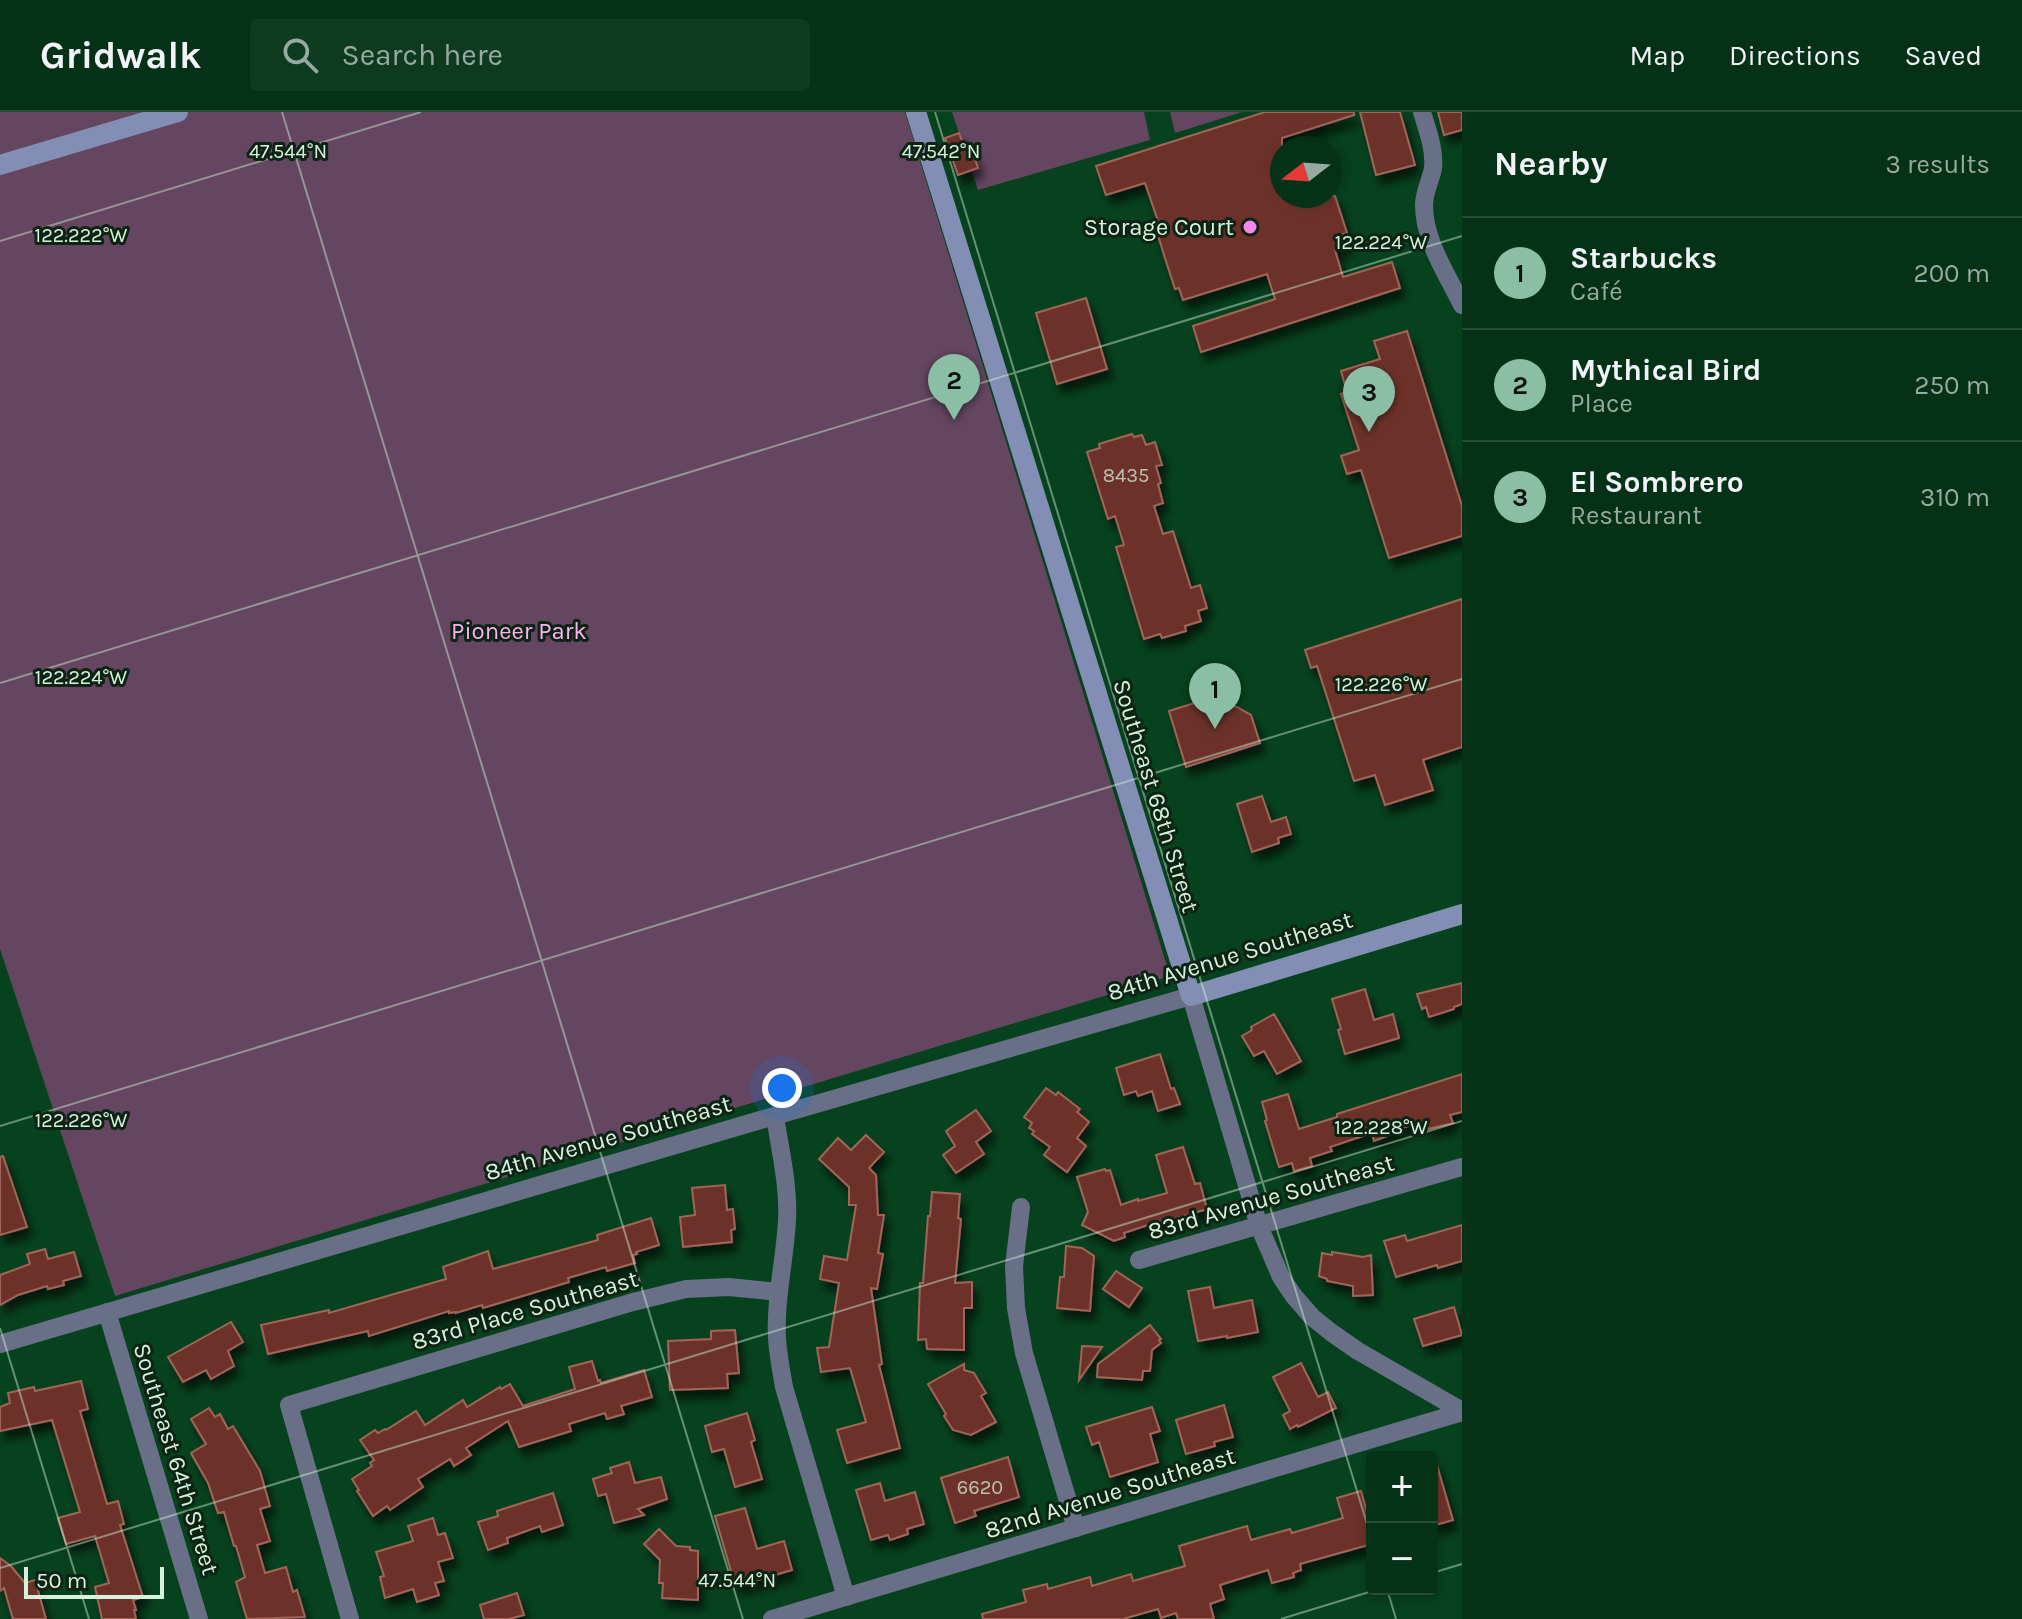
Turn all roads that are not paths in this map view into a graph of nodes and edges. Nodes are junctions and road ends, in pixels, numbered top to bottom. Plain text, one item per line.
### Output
1 (178, 112) edge
2 (916, 112) edge
3 (1422, 112) edge
4 (0, 165) edge
5 (1462, 305) edge
6 (1462, 914) edge
7 (1191, 996) junction
8 (775, 1116) junction
9 (1462, 1167) edge
10 (1021, 1207) dead end
11 (1259, 1226) junction
12 (1139, 1260) dead end
13 (779, 1292) junction
14 (107, 1312) junction
15 (0, 1344) edge
16 (1462, 1412) edge
17 (1076, 1528) junction
18 (846, 1597) junction
19 (199, 1619) edge
20 (350, 1619) edge
21 (772, 1619) edge

1 - 4 street
2 - 7 street, Southeast 68th Street
3 - 5 street
6 - 7 street, 84th Avenue Southeast
7 - 8 street, 84th Avenue Southeast
7 - 11 street, Southeast 68th Street
8 - 13 street
8 - 14 street, 84th Avenue Southeast
9 - 11 street, 83rd Avenue Southeast
10 - 17 street
11 - 12 street, 83rd Avenue Southeast
11 - 16 street, Southeast 68th Street
13 - 18 street
13 - 20 street, 83rd Place Southeast
14 - 15 street, 84th Avenue Southeast
14 - 19 street, Southeast 64th Street
16 - 17 street, 82nd Avenue Southeast
17 - 18 street, 82nd Avenue Southeast
18 - 21 street, 82nd Avenue Southeast

